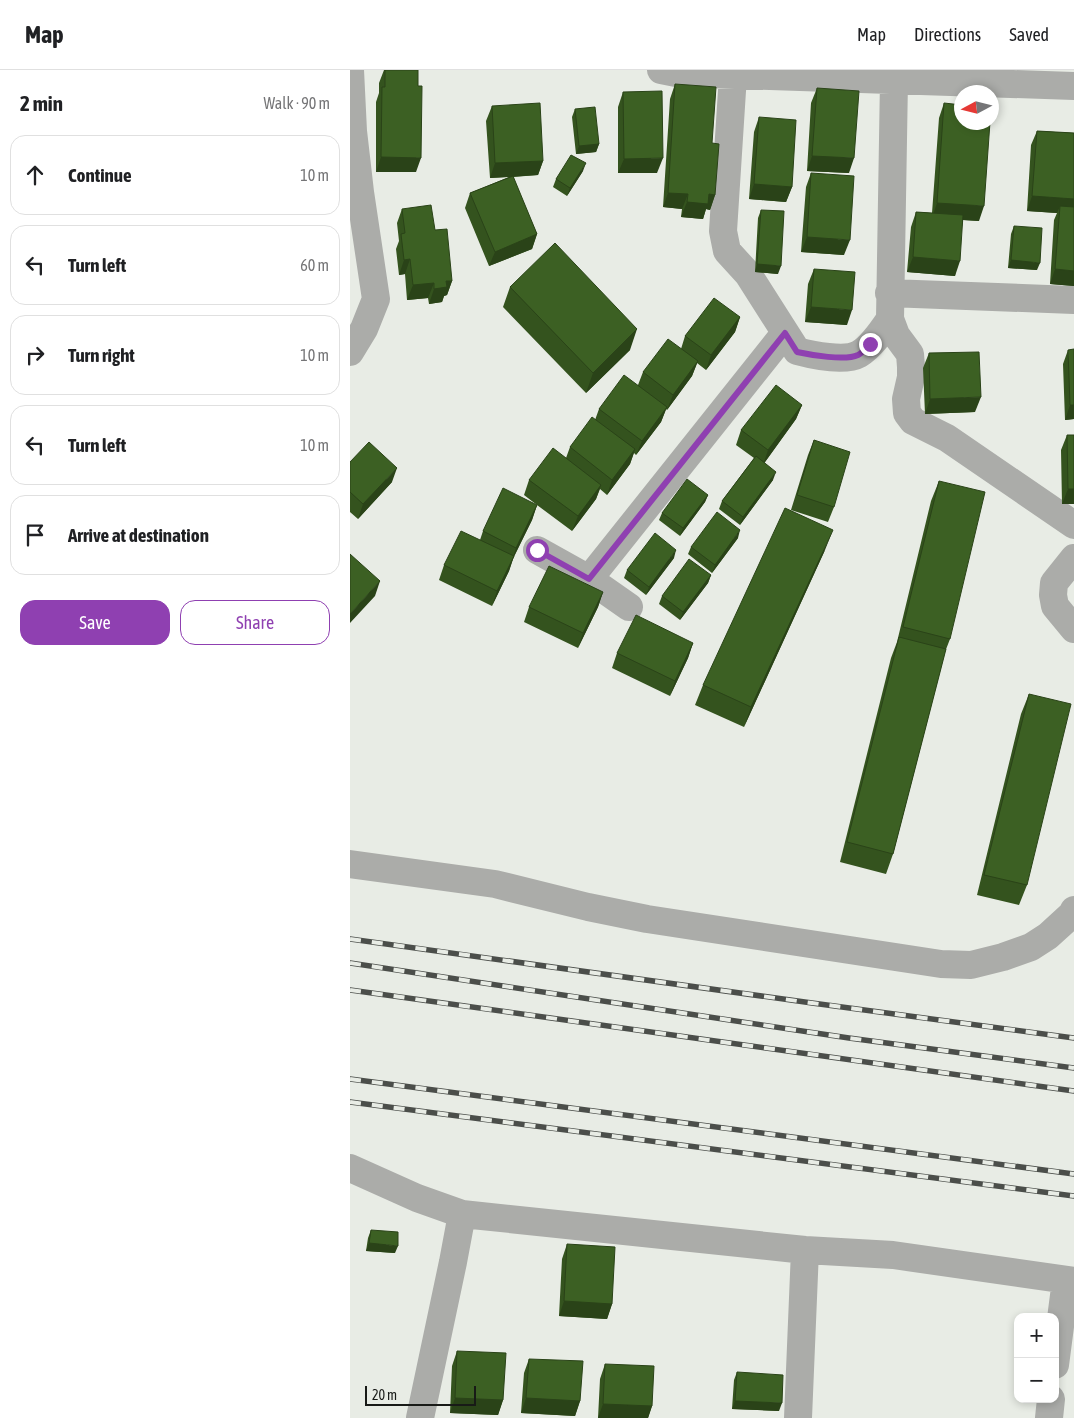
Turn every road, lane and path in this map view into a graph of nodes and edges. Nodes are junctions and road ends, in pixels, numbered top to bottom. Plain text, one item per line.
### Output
1 (350, 70) edge
2 (661, 70) edge
3 (733, 75) junction
4 (894, 80) junction
5 (1074, 86) edge
6 (1074, 300) edge
7 (889, 306) junction
8 (785, 333) junction
9 (350, 352) edge
10 (1074, 525) edge
11 (537, 550) dead end
12 (1074, 558) edge
13 (589, 579) junction
14 (629, 607) dead end
15 (1074, 629) edge
16 (350, 864) edge
17 (1074, 910) edge
18 (350, 1168) edge
19 (462, 1214) junction
20 (805, 1250) junction
21 (1070, 1280) edge
22 (1056, 1358) edge
23 (1051, 1403) edge
24 (420, 1418) edge
25 (798, 1418) edge
26 (1049, 1418) edge

1 - 9 street
2 - 3 street
3 - 4 street
3 - 8 street
4 - 5 street
4 - 7 street
6 - 7 street
7 - 8 street
7 - 10 street
8 - 13 street
11 - 13 street
12 - 15 street
13 - 14 street
16 - 17 street
18 - 19 street
19 - 20 street
19 - 24 street
20 - 21 street
20 - 25 street
21 - 22 street
23 - 26 street

